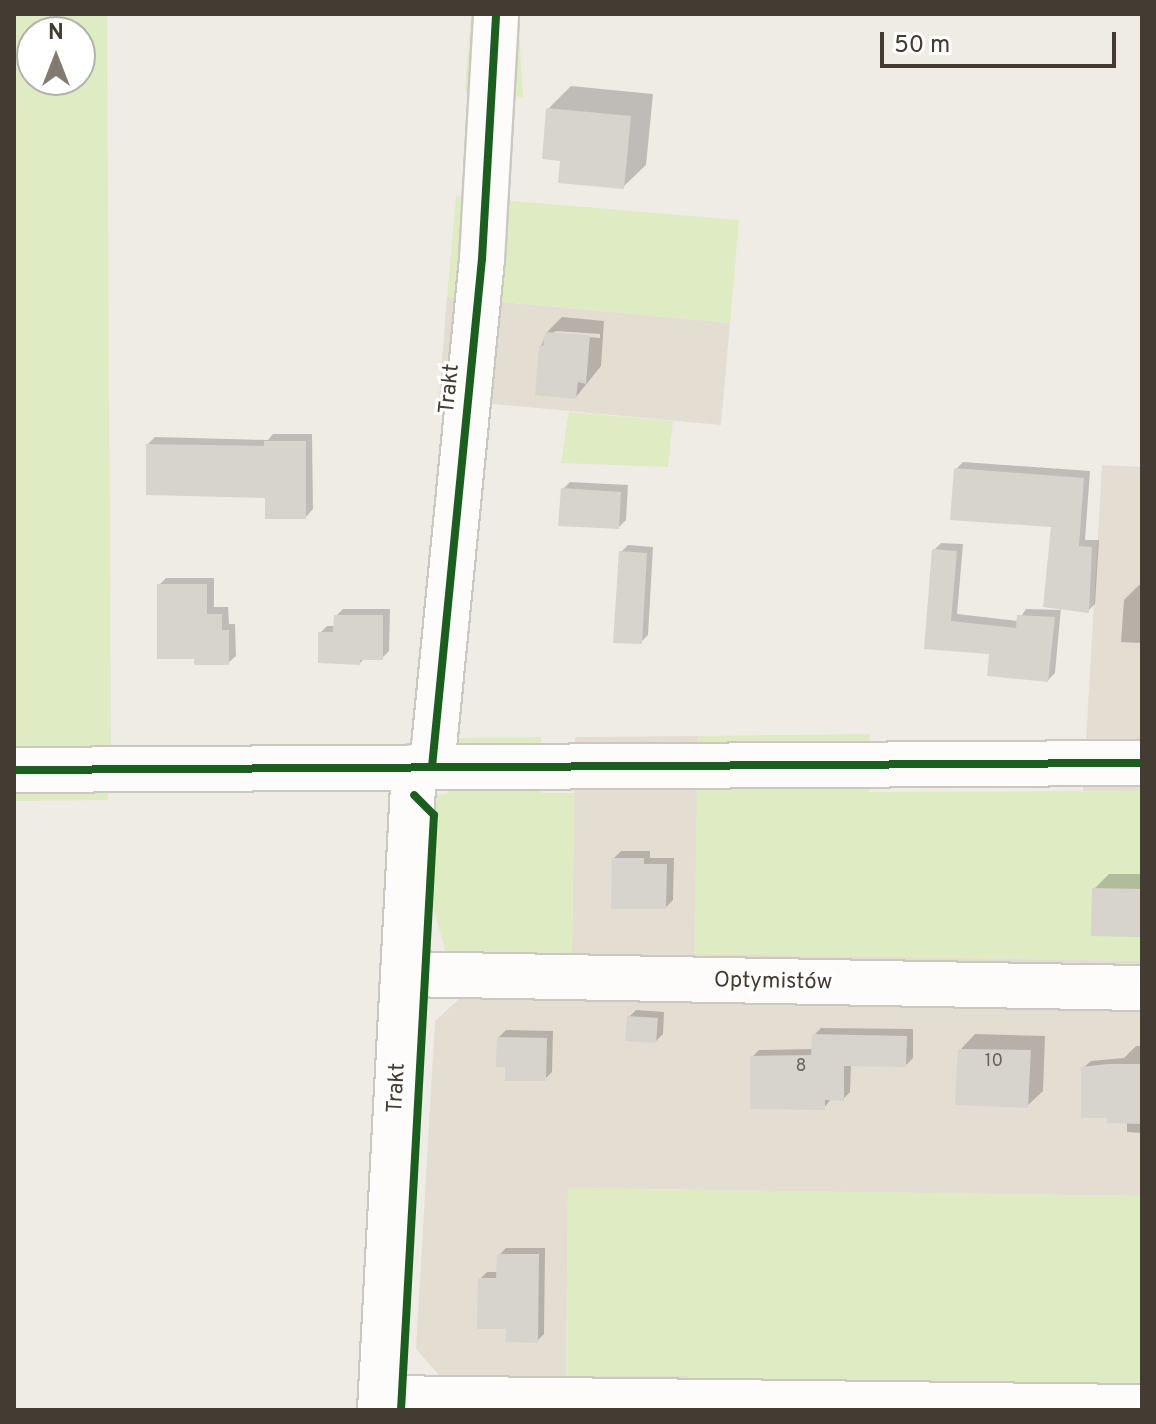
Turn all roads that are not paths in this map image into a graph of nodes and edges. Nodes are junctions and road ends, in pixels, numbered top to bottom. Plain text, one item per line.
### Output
1 (496, 14) edge
2 (1142, 763) edge
3 (423, 767) junction
4 (14, 770) edge
5 (403, 974) junction
6 (1142, 988) edge
7 (381, 1404) edge
8 (1142, 1407) edge

1 - 3 street, Trakt
2 - 3 street
3 - 4 street
3 - 5 street, Trakt
5 - 6 street, Optymistów
5 - 7 street, Trakt
7 - 8 street

